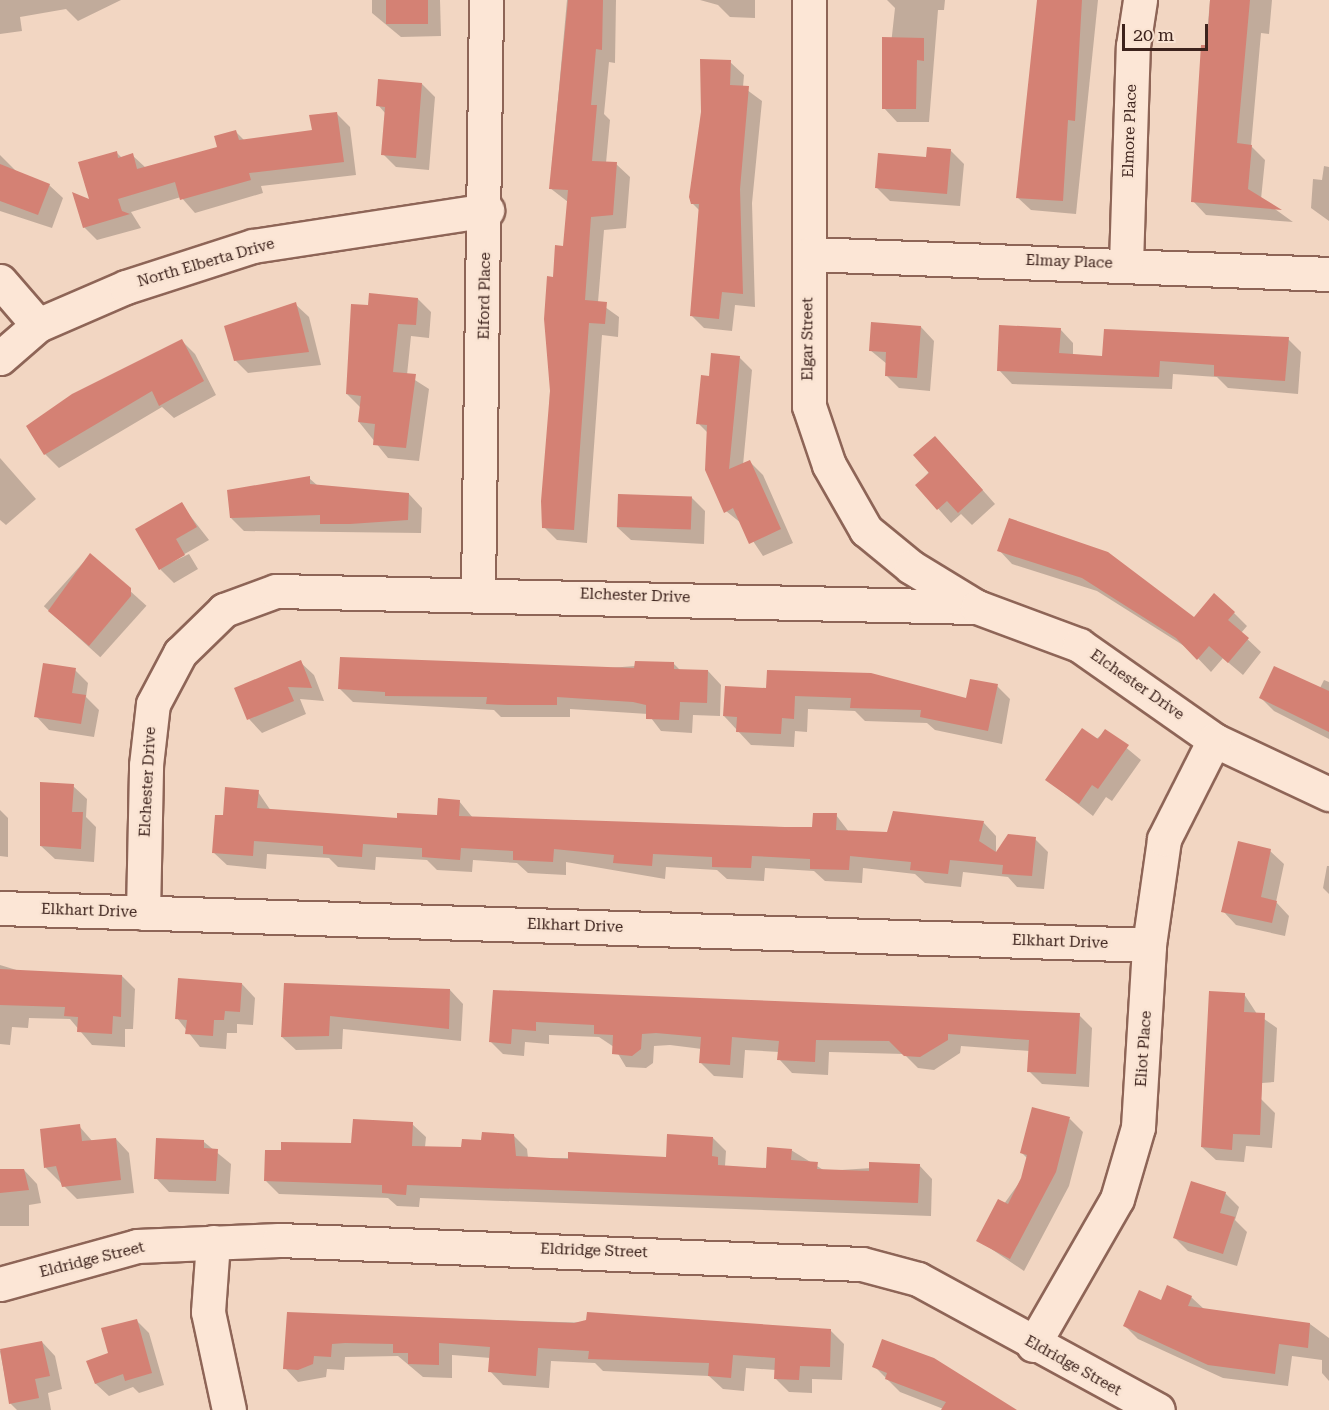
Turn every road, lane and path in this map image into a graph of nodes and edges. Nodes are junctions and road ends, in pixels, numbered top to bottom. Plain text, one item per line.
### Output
1 (486, 0) edge
2 (809, 0) edge
3 (1140, 0) edge
4 (487, 210) junction
5 (809, 254) junction
6 (1126, 264) junction
7 (1329, 274) edge
8 (0, 281) edge
9 (38, 325) junction
10 (0, 358) edge
11 (477, 591) junction
12 (976, 607) junction
13 (1214, 741) junction
14 (1329, 794) edge
15 (0, 908) edge
16 (143, 913) junction
17 (1149, 945) junction
18 (213, 1242) junction
19 (0, 1284) edge
20 (1033, 1345) junction
21 (229, 1410) edge
22 (1158, 1410) edge

1 - 4 street, Elford Place
2 - 5 street, Elgar Street
3 - 6 street, Elmore Place
4 - 9 street, North Elberta Drive
4 - 11 street, Elford Place
5 - 6 street, Elmay Place
5 - 12 street, Elgar Street
6 - 7 street, Elmay Place
8 - 9 street
9 - 10 street, North Elberta Drive
11 - 12 street, Elchester Drive
11 - 16 street, Elchester Drive
12 - 13 street, Elchester Drive
13 - 14 street, Elchester Drive
13 - 17 street, Eliot Place
15 - 16 street, Elkhart Drive
16 - 17 street, Elkhart Drive
17 - 20 street, Eliot Place
18 - 19 street, Eldridge Street
18 - 20 street, Eldridge Street
18 - 21 street
20 - 22 street, Eldridge Street

